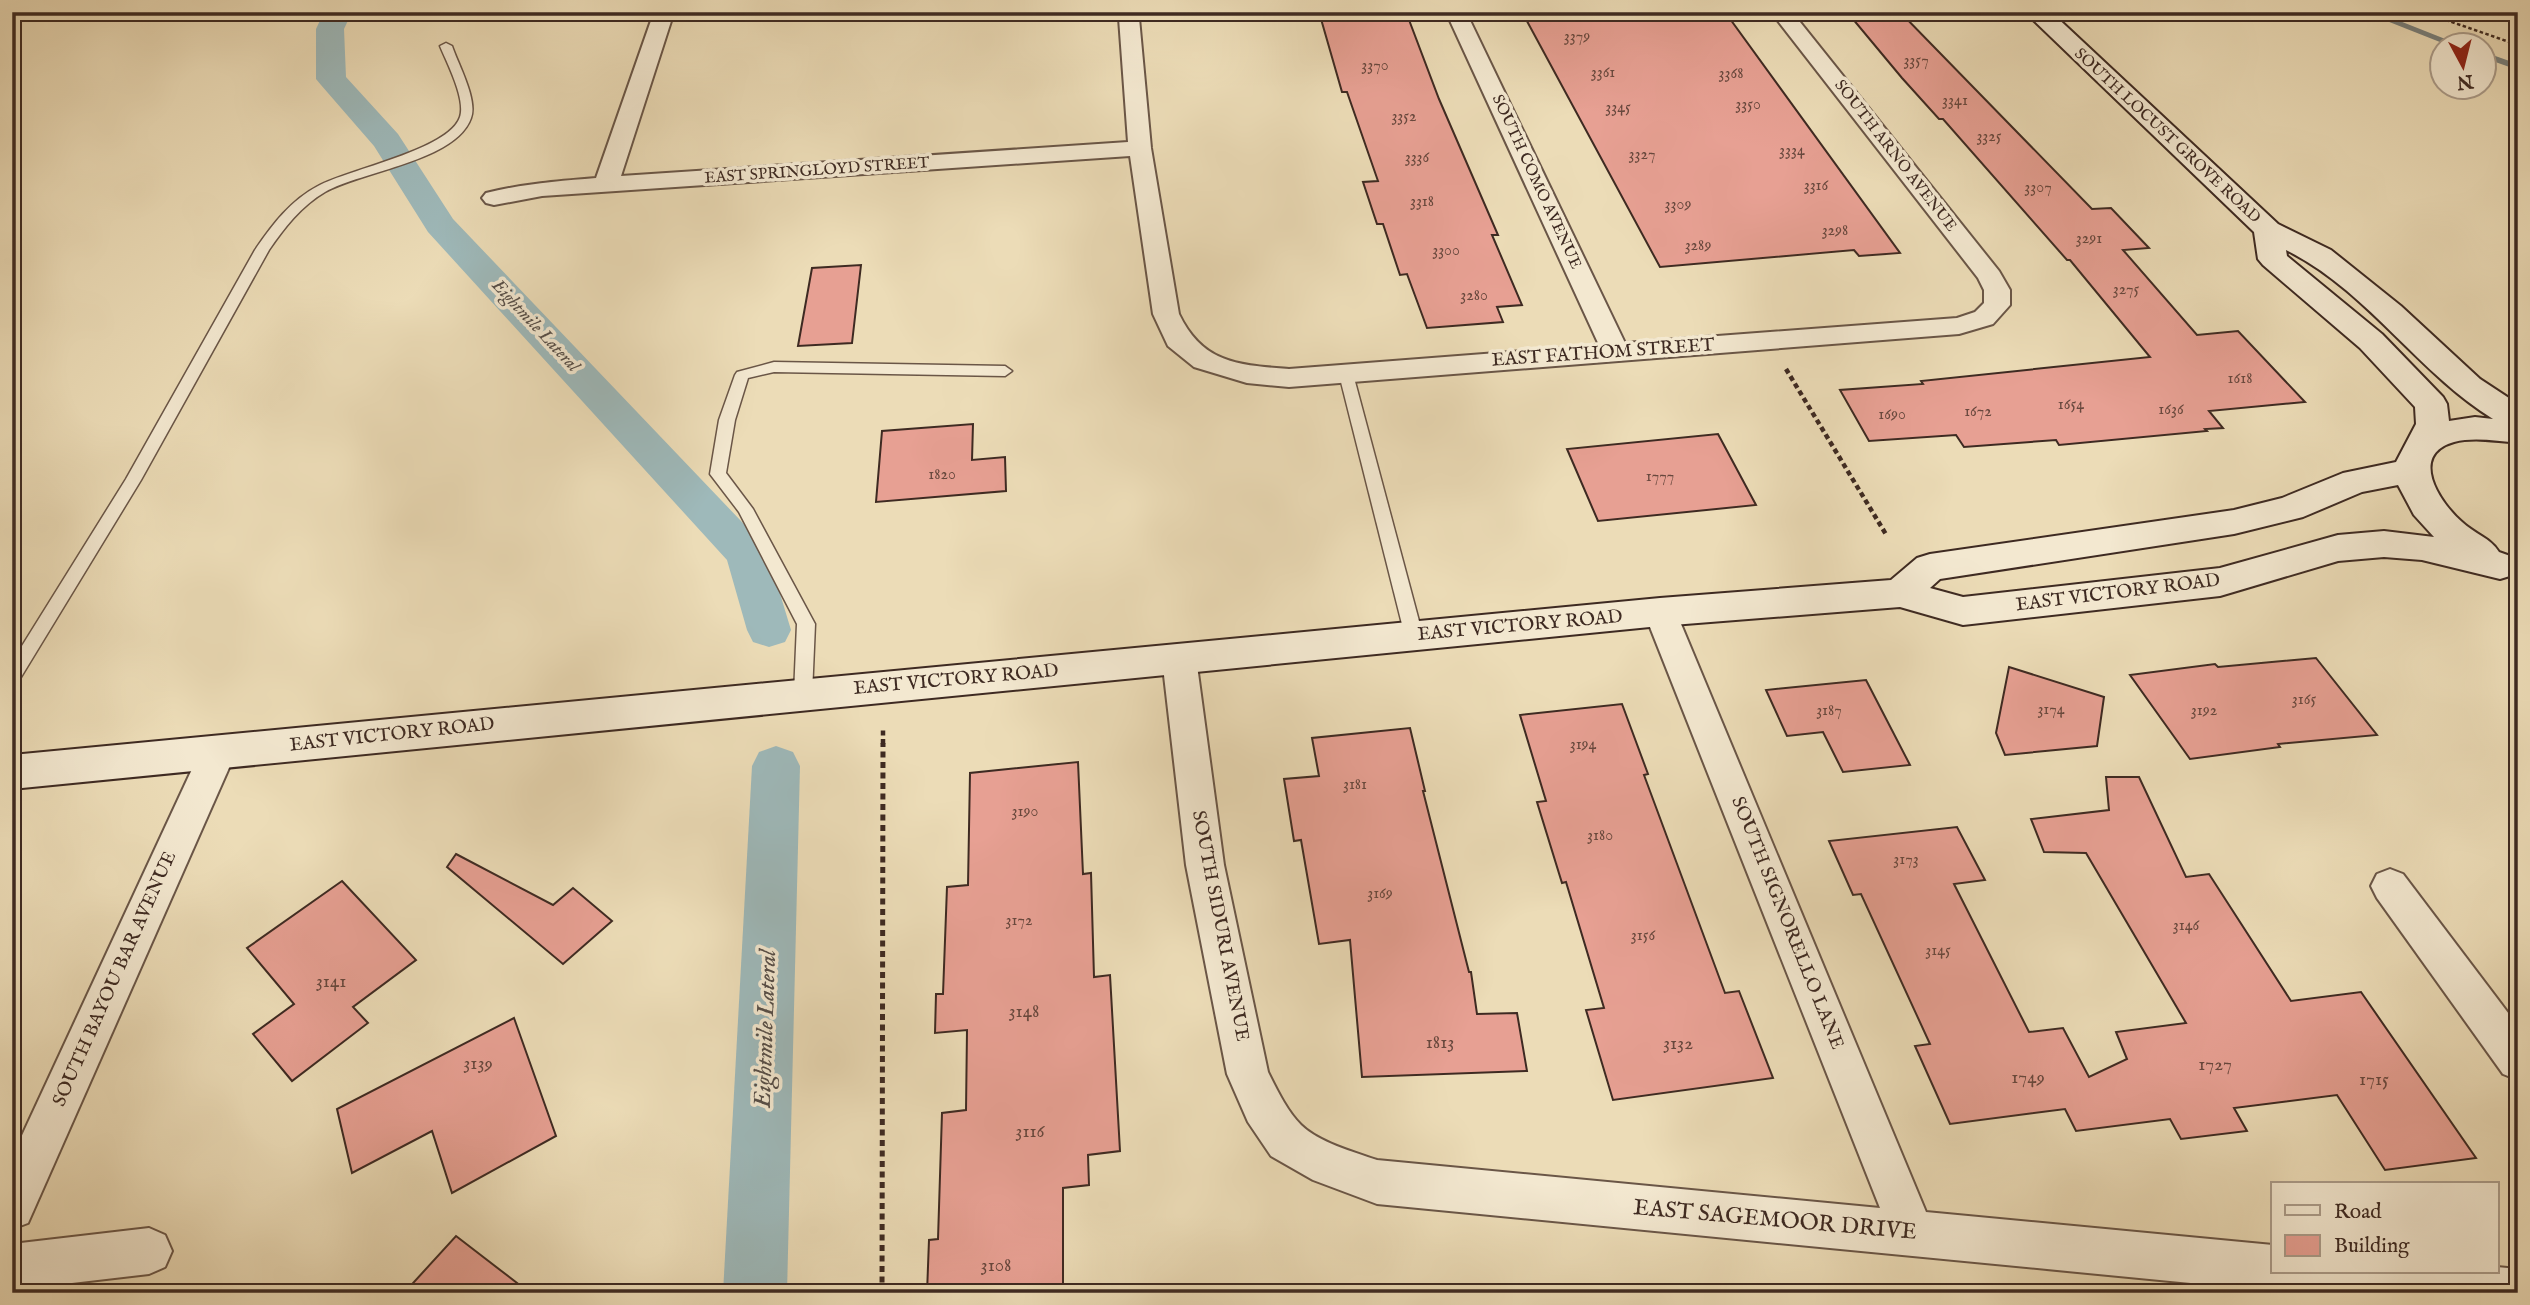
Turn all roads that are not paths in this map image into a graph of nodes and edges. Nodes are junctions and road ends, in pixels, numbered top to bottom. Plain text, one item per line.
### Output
1 (664, 12) edge
2 (1125, 12) edge
3 (1456, 12) edge
4 (1782, 12) edge
5 (2037, 12) edge
6 (446, 46) dead end
7 (1140, 148) junction
8 (606, 185) junction
9 (494, 198) dead end
10 (2268, 230) junction
11 (1997, 305) joint
12 (1616, 352) junction
13 (1005, 371) dead end
14 (1346, 374) junction
15 (2518, 419) edge
16 (2518, 432) edge
17 (2417, 458) junction
18 (2509, 570) edge
19 (1900, 593) junction
20 (1660, 612) junction
21 (1415, 636) junction
22 (1179, 659) junction
23 (12, 677) edge
24 (803, 694) junction
25 (218, 752) junction
26 (12, 772) edge
27 (2390, 886) dead end
28 (2518, 1060) edge
29 (1286, 1141) joint
30 (12, 1207) edge
31 (1913, 1234) junction
32 (149, 1251) dead end
33 (12, 1267) edge
34 (2271, 1268) edge
35 (2329, 1274) edge
36 (2518, 1292) edge

1 - 8 street
2 - 7 street
3 - 12 street, SOUTH COMO AVENUE
4 - 11 street, SOUTH ARNO AVENUE
5 - 10 main road, SOUTH LOCUST GROVE ROAD
6 - 23 lane
7 - 8 street, EAST SPRINGLOYD STREET
7 - 14 street, EAST FATHOM STREET
8 - 9 street, EAST SPRINGLOYD STREET
10 - 15 main road, SOUTH LOCUST GROVE ROAD
10 - 17 main road, SOUTH LOCUST GROVE ROAD
11 - 12 street, EAST FATHOM STREET
12 - 14 street, EAST FATHOM STREET
13 - 24 lane
14 - 21 lane
16 - 17 main road
17 - 18 main road
17 - 19 main road
18 - 19 main road, EAST VICTORY ROAD
19 - 20 main road, EAST VICTORY ROAD
20 - 21 main road, EAST VICTORY ROAD
20 - 31 street, SOUTH SIGNORELLO LANE
21 - 22 main road, EAST VICTORY ROAD
22 - 24 main road, EAST VICTORY ROAD
22 - 29 street, SOUTH SIDURI AVENUE
24 - 25 main road, EAST VICTORY ROAD
25 - 26 main road, EAST VICTORY ROAD
25 - 30 street, SOUTH BAYOU BAR AVENUE
27 - 28 street
29 - 31 street, EAST SAGEMOOR DRIVE
31 - 34 street, EAST SAGEMOOR DRIVE
32 - 33 street
35 - 36 street

